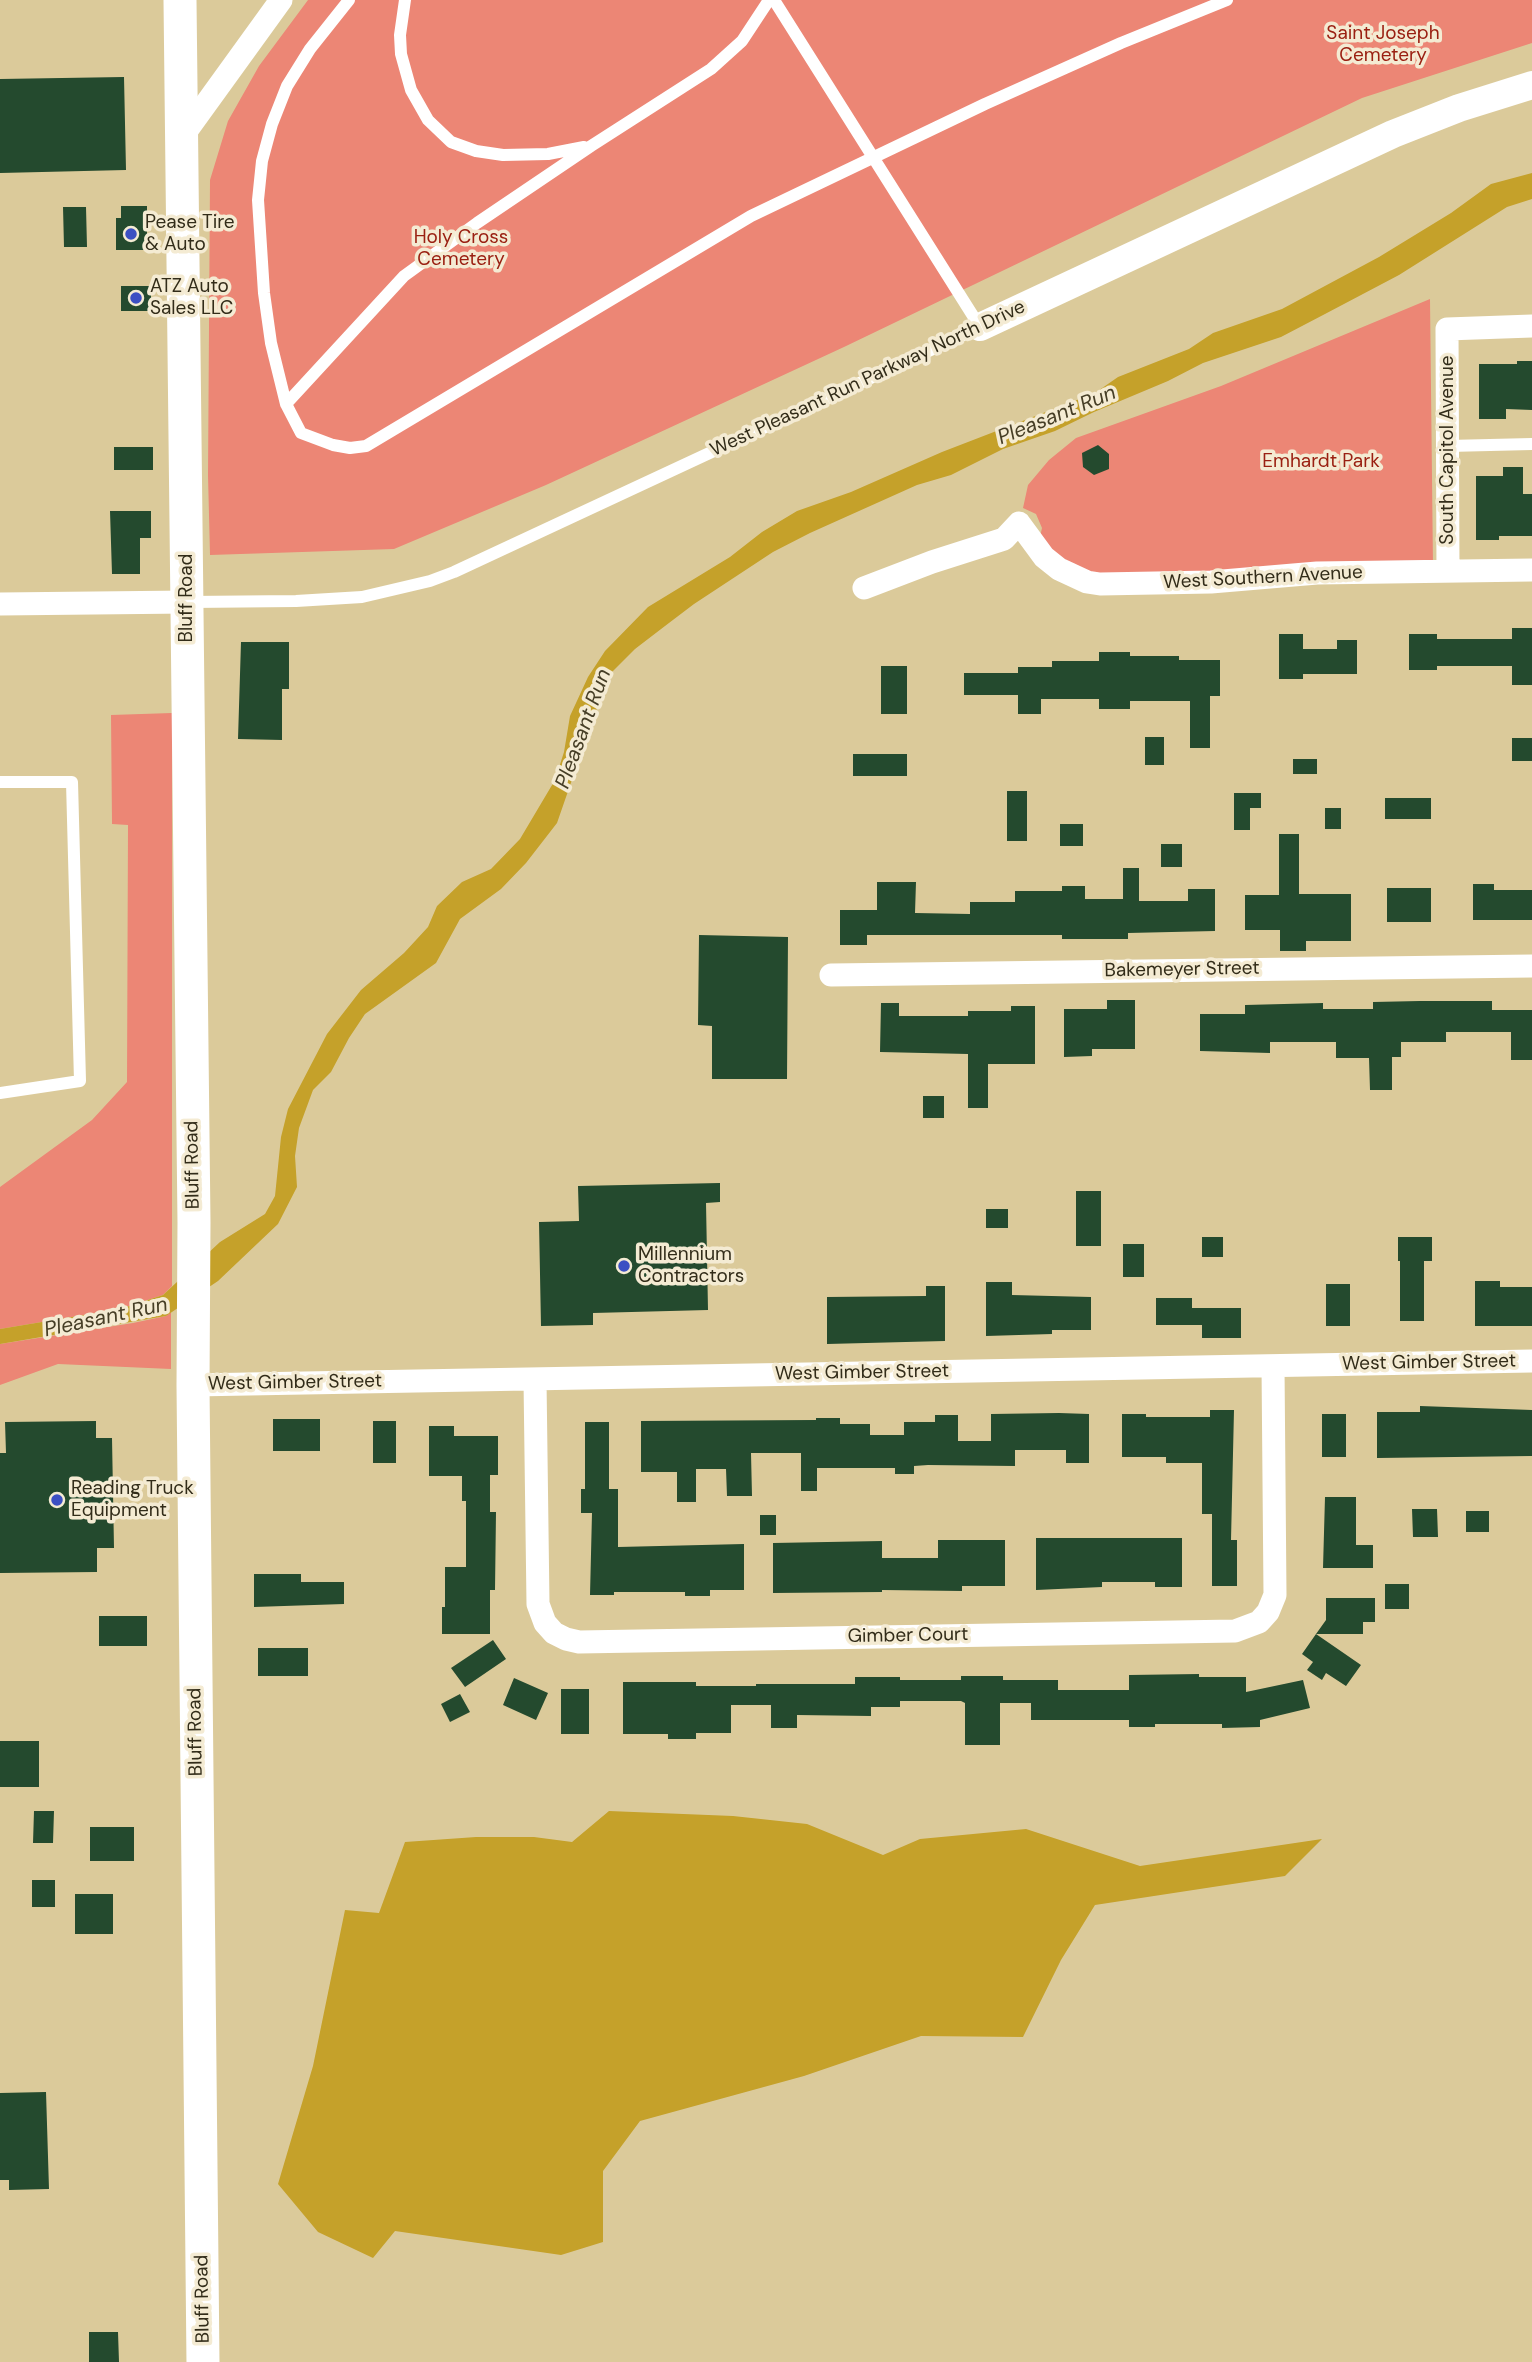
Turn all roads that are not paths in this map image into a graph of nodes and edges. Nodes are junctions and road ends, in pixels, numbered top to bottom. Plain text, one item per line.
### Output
1 (180, 0) edge
2 (281, 0) edge
3 (349, 0) edge
4 (405, 0) edge
5 (769, 0) edge
6 (774, 0) edge
7 (1227, 0) edge
8 (1532, 85) edge
9 (181, 137) junction
10 (591, 146) junction
11 (873, 155) junction
12 (1532, 326) edge
13 (980, 327) junction
14 (286, 404) junction
15 (1532, 444) edge
16 (1448, 446) junction
17 (1532, 570) edge
18 (1448, 571) junction
19 (864, 588) dead end
20 (188, 602) junction
21 (0, 604) edge
22 (0, 782) edge
23 (1532, 966) edge
24 (831, 975) dead end
25 (0, 1093) edge
26 (1532, 1362) edge
27 (1273, 1366) junction
28 (535, 1380) junction
29 (193, 1385) junction
30 (203, 2362) edge

1 - 9 main road, Bluff Road
2 - 9 street
3 - 14 lane
4 - 10 lane
5 - 10 lane
6 - 11 lane
7 - 11 lane
8 - 13 street, West Pleasant Run Parkway North Drive
9 - 20 main road, Bluff Road
10 - 14 lane
11 - 13 lane
11 - 14 lane
12 - 16 street, South Capitol Avenue
13 - 20 lane, West Pleasant Run Parkway North Drive
15 - 16 lane
16 - 18 street, South Capitol Avenue
17 - 18 street, West Southern Avenue
18 - 19 street, West Southern Avenue
20 - 21 street
20 - 29 main road, Bluff Road
22 - 25 lane
23 - 24 street, Bakemeyer Street
26 - 27 street, West Gimber Street
27 - 28 street, West Gimber Street
27 - 28 street, Gimber Court
28 - 29 street, West Gimber Street
29 - 30 main road, Bluff Road

